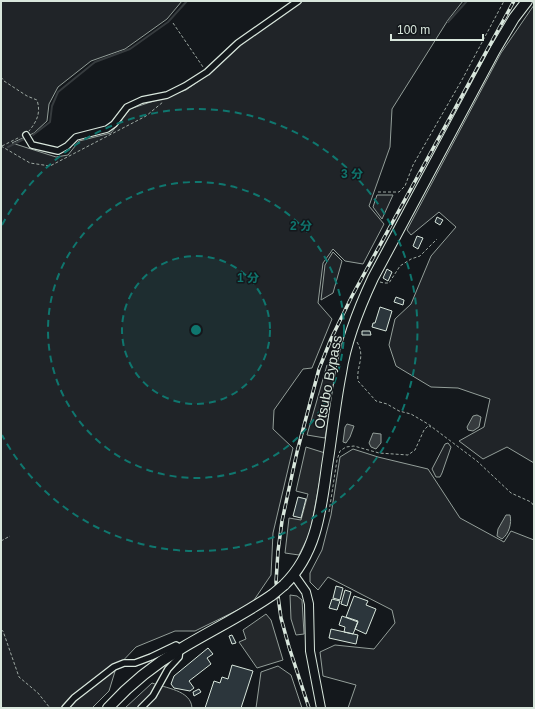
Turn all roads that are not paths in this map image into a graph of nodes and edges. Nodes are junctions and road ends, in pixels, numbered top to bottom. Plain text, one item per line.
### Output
1 (298, 1) edge
2 (527, 1) edge
3 (26, 135) road end
4 (294, 575) junction
5 (180, 648) junction
6 (65, 708) edge
7 (108, 708) edge
8 (141, 708) edge
9 (321, 708) edge

1 - 3 street
2 - 4 highway, Otsubo Bypass
4 - 5 highway, Otsubo Bypass, bridge
4 - 9 street
5 - 6 street
5 - 7 highway, Otsubo Bypass
5 - 8 street

